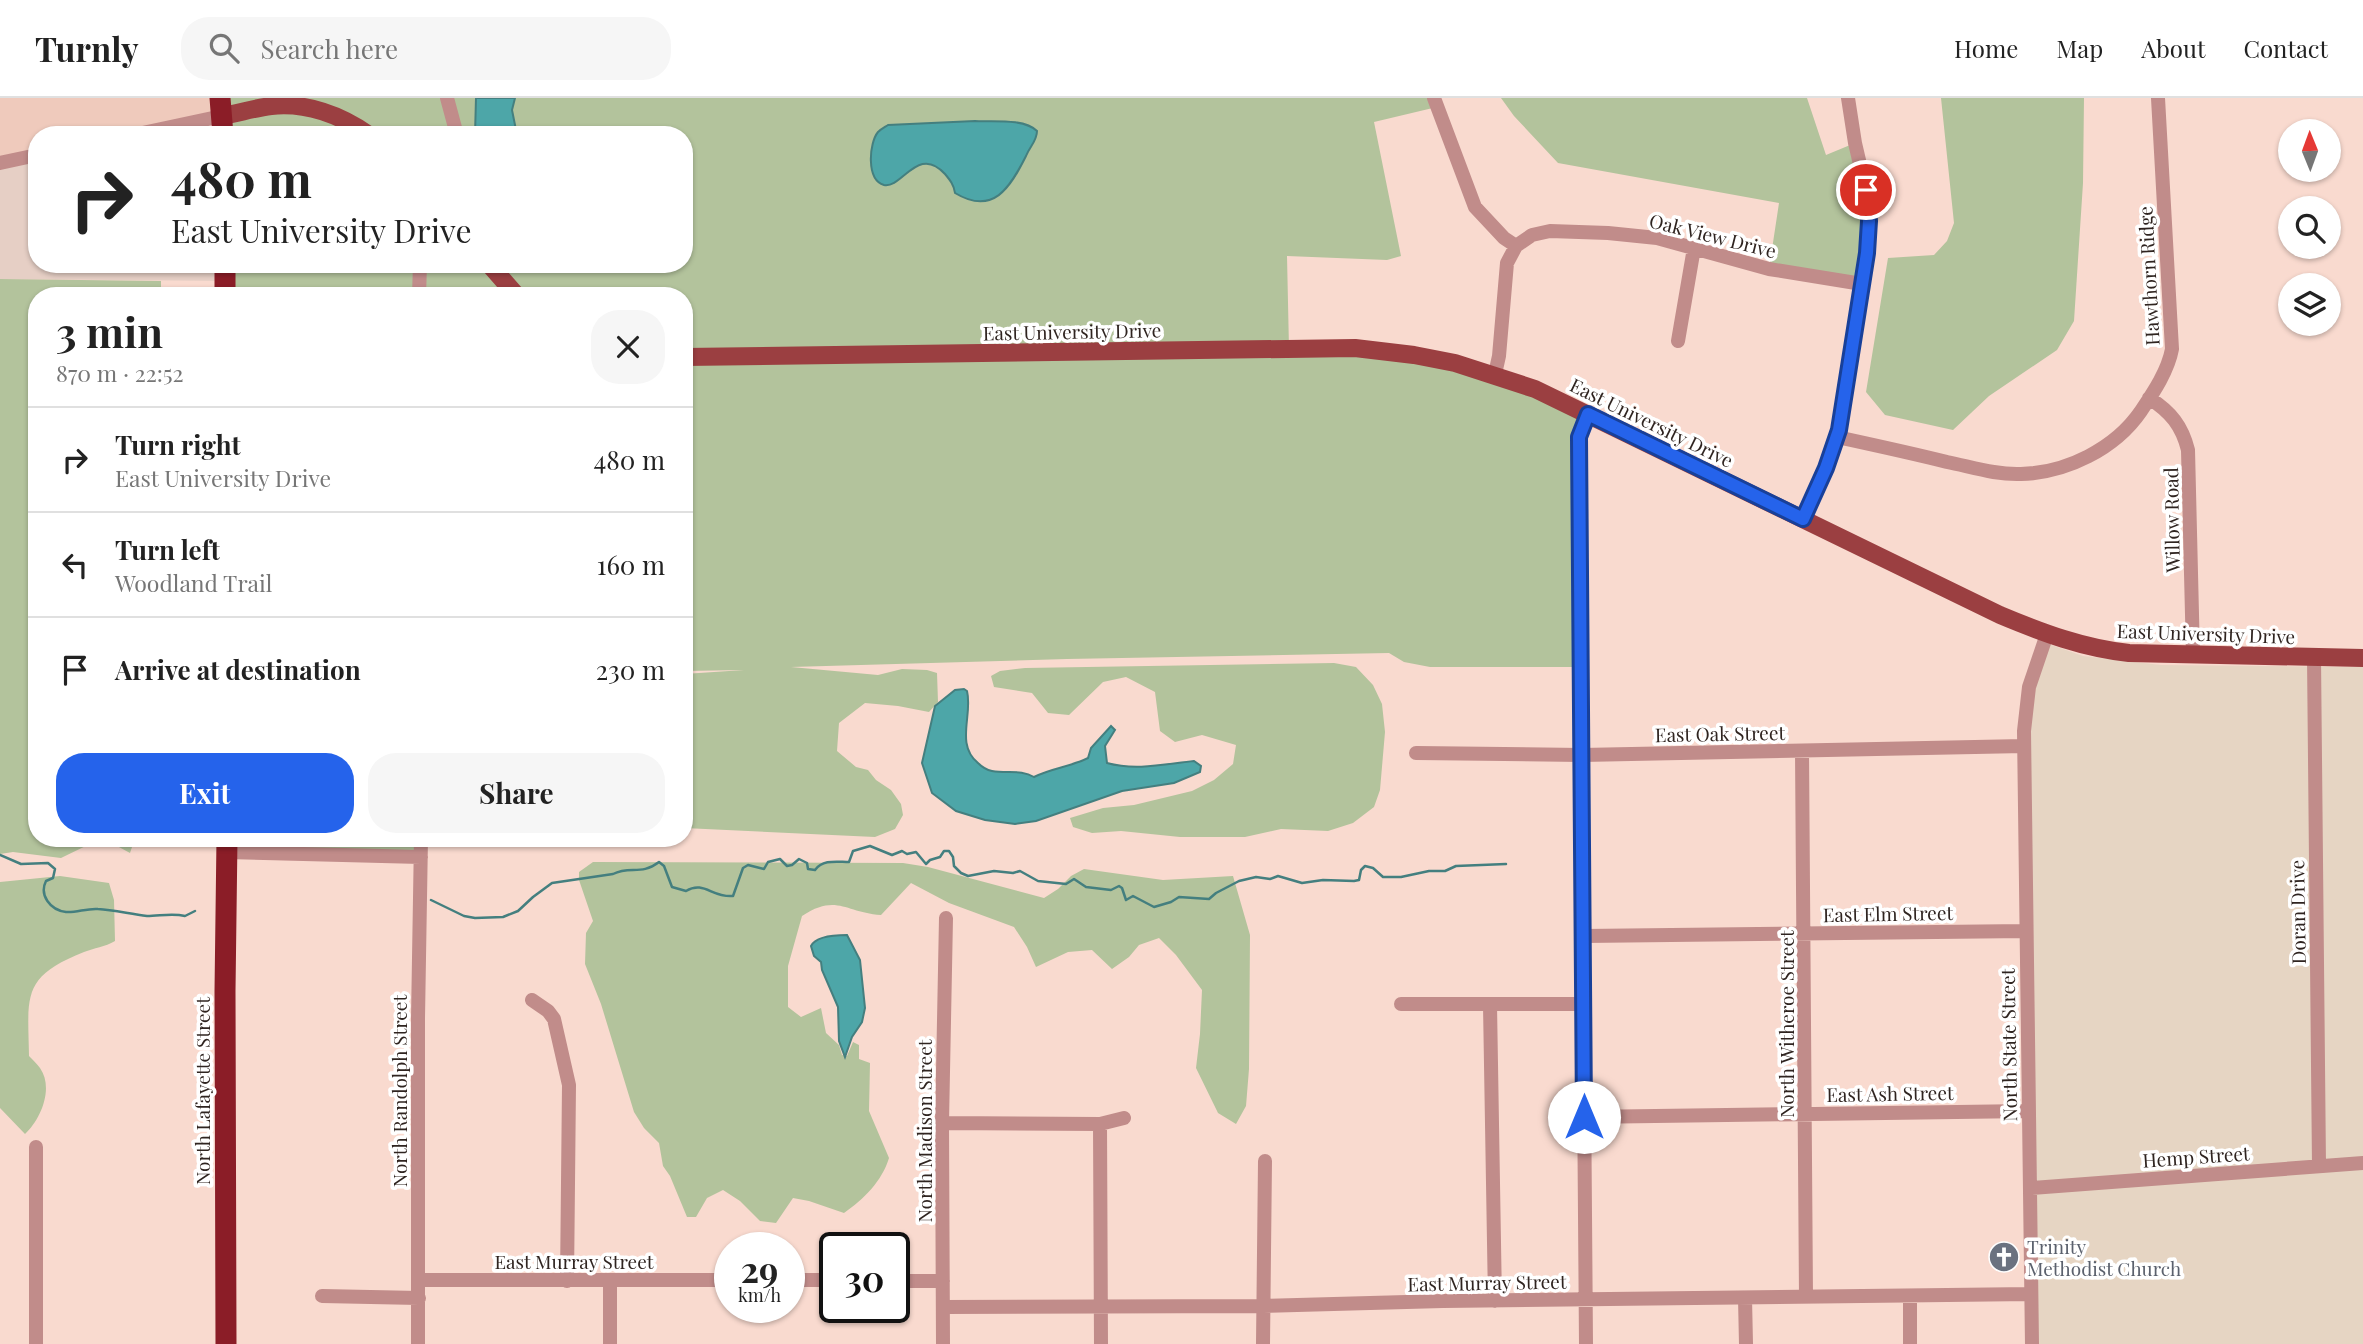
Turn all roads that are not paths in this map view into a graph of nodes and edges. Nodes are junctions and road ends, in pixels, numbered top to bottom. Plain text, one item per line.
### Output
1 (447, 98) edge
2 (1434, 98) edge
3 (1848, 98) edge
4 (2158, 98) edge
5 (222, 116) edge
6 (175, 126) edge
7 (352, 126) edge
8 (455, 126) edge
9 (28, 157) edge
10 (0, 163) edge
11 (1516, 246) junction
12 (1694, 248) junction
13 (497, 273) edge
14 (1862, 284) junction
15 (509, 287) edge
16 (1678, 341) dead end
17 (693, 358) edge
18 (1495, 374) junction
19 (2149, 398) junction
20 (1588, 414) junction
21 (1837, 437) junction
22 (1803, 519) junction
23 (2047, 634) junction
24 (2193, 655) junction
25 (2314, 657) junction
26 (2363, 658) edge
27 (2024, 746) junction
28 (1802, 751) junction
29 (1416, 753) dead end
30 (1582, 755) junction
31 (227, 847) edge
32 (259, 847) edge
33 (421, 847) edge
34 (421, 857) junction
35 (946, 918) dead end
36 (2026, 931) junction
37 (1805, 933) junction
38 (1584, 936) junction
39 (532, 1000) dead end
40 (1401, 1004) dead end
41 (1585, 1004) junction
42 (1490, 1005) junction
43 (2028, 1111) junction
44 (1806, 1113) junction
45 (1584, 1117) junction
46 (1124, 1118) dead end
47 (942, 1123) junction
48 (1100, 1124) junction
49 (36, 1147) dead end
50 (1265, 1161) dead end
51 (2363, 1163) edge
52 (2319, 1166) junction
53 (2031, 1188) junction
54 (419, 1280) junction
55 (610, 1280) junction
56 (714, 1280) edge
57 (567, 1281) junction
58 (910, 1281) edge
59 (943, 1281) junction
60 (2031, 1294) junction
61 (322, 1296) dead end
62 (1910, 1296) junction
63 (1806, 1297) junction
64 (419, 1298) junction
65 (1745, 1298) junction
66 (1586, 1300) junction
67 (1495, 1301) junction
68 (1101, 1305) junction
69 (1264, 1306) junction
70 (943, 1307) junction
71 (36, 1344) edge
72 (226, 1344) edge
73 (418, 1344) edge
74 (610, 1344) edge
75 (943, 1344) edge
76 (1101, 1344) edge
77 (1263, 1344) edge
78 (1586, 1344) edge
79 (1746, 1344) edge
80 (1910, 1344) edge
81 (2032, 1344) edge

1 - 8 street
2 - 11 street
3 - 14 street
4 - 19 street, Hawthorn Ridge
5 - 6 street
5 - 7 main road
9 - 10 street
11 - 12 street, Oak View Drive
11 - 18 street
12 - 14 street, Oak View Drive
12 - 16 street
13 - 15 main road
14 - 21 street
17 - 18 main road, East University Drive
18 - 20 main road, East University Drive
19 - 21 street, Hawthorn Ridge
19 - 24 street, Willow Road
20 - 22 main road, East University Drive
20 - 30 street
21 - 22 street
22 - 23 main road, East University Drive
23 - 24 main road, East University Drive
23 - 27 street, North State Street
24 - 25 main road, East University Drive
25 - 26 main road, East University Drive
25 - 52 street, Doran Drive
27 - 28 street, East Oak Street
27 - 36 street, North State Street
28 - 30 street, East Oak Street
28 - 37 street, North Witheroe Street
29 - 30 street, East Oak Street
30 - 38 street
31 - 72 highway, North Lafayette Street
32 - 34 street
33 - 34 street, North Randolph Street
34 - 54 street, North Randolph Street
35 - 47 street, North Madison Street
36 - 37 street, East Elm Street
36 - 43 street, North State Street
37 - 38 street, East Elm Street
37 - 44 street, North Witheroe Street
38 - 41 street
39 - 57 street
40 - 42 street
41 - 42 street
41 - 45 street
42 - 67 street
43 - 44 street, East Ash Street
43 - 53 street, North State Street
44 - 45 street, East Ash Street
44 - 63 street, North Witheroe Street
45 - 66 street
46 - 48 street
47 - 48 street
47 - 59 street, North Madison Street
48 - 68 street
49 - 71 street
50 - 69 street
51 - 52 street, Hemp Street
52 - 53 street, Hemp Street
53 - 60 street, North State Street
54 - 57 street, East Murray Street
54 - 64 street, North Randolph Street
55 - 56 street, East Murray Street
55 - 57 street, East Murray Street
55 - 74 street
58 - 59 street
59 - 70 street, North Madison Street
60 - 62 street, East Murray Street
60 - 81 street, North State Street
61 - 64 street
62 - 63 street, East Murray Street
62 - 80 street
63 - 65 street, East Murray Street
64 - 73 street, North Randolph Street
65 - 66 street, East Murray Street
65 - 79 street
66 - 67 street, East Murray Street
66 - 78 street
67 - 69 street, East Murray Street
68 - 69 street, East Murray Street
68 - 70 street, East Murray Street
68 - 76 street
69 - 77 street
70 - 75 street, North Madison Street

